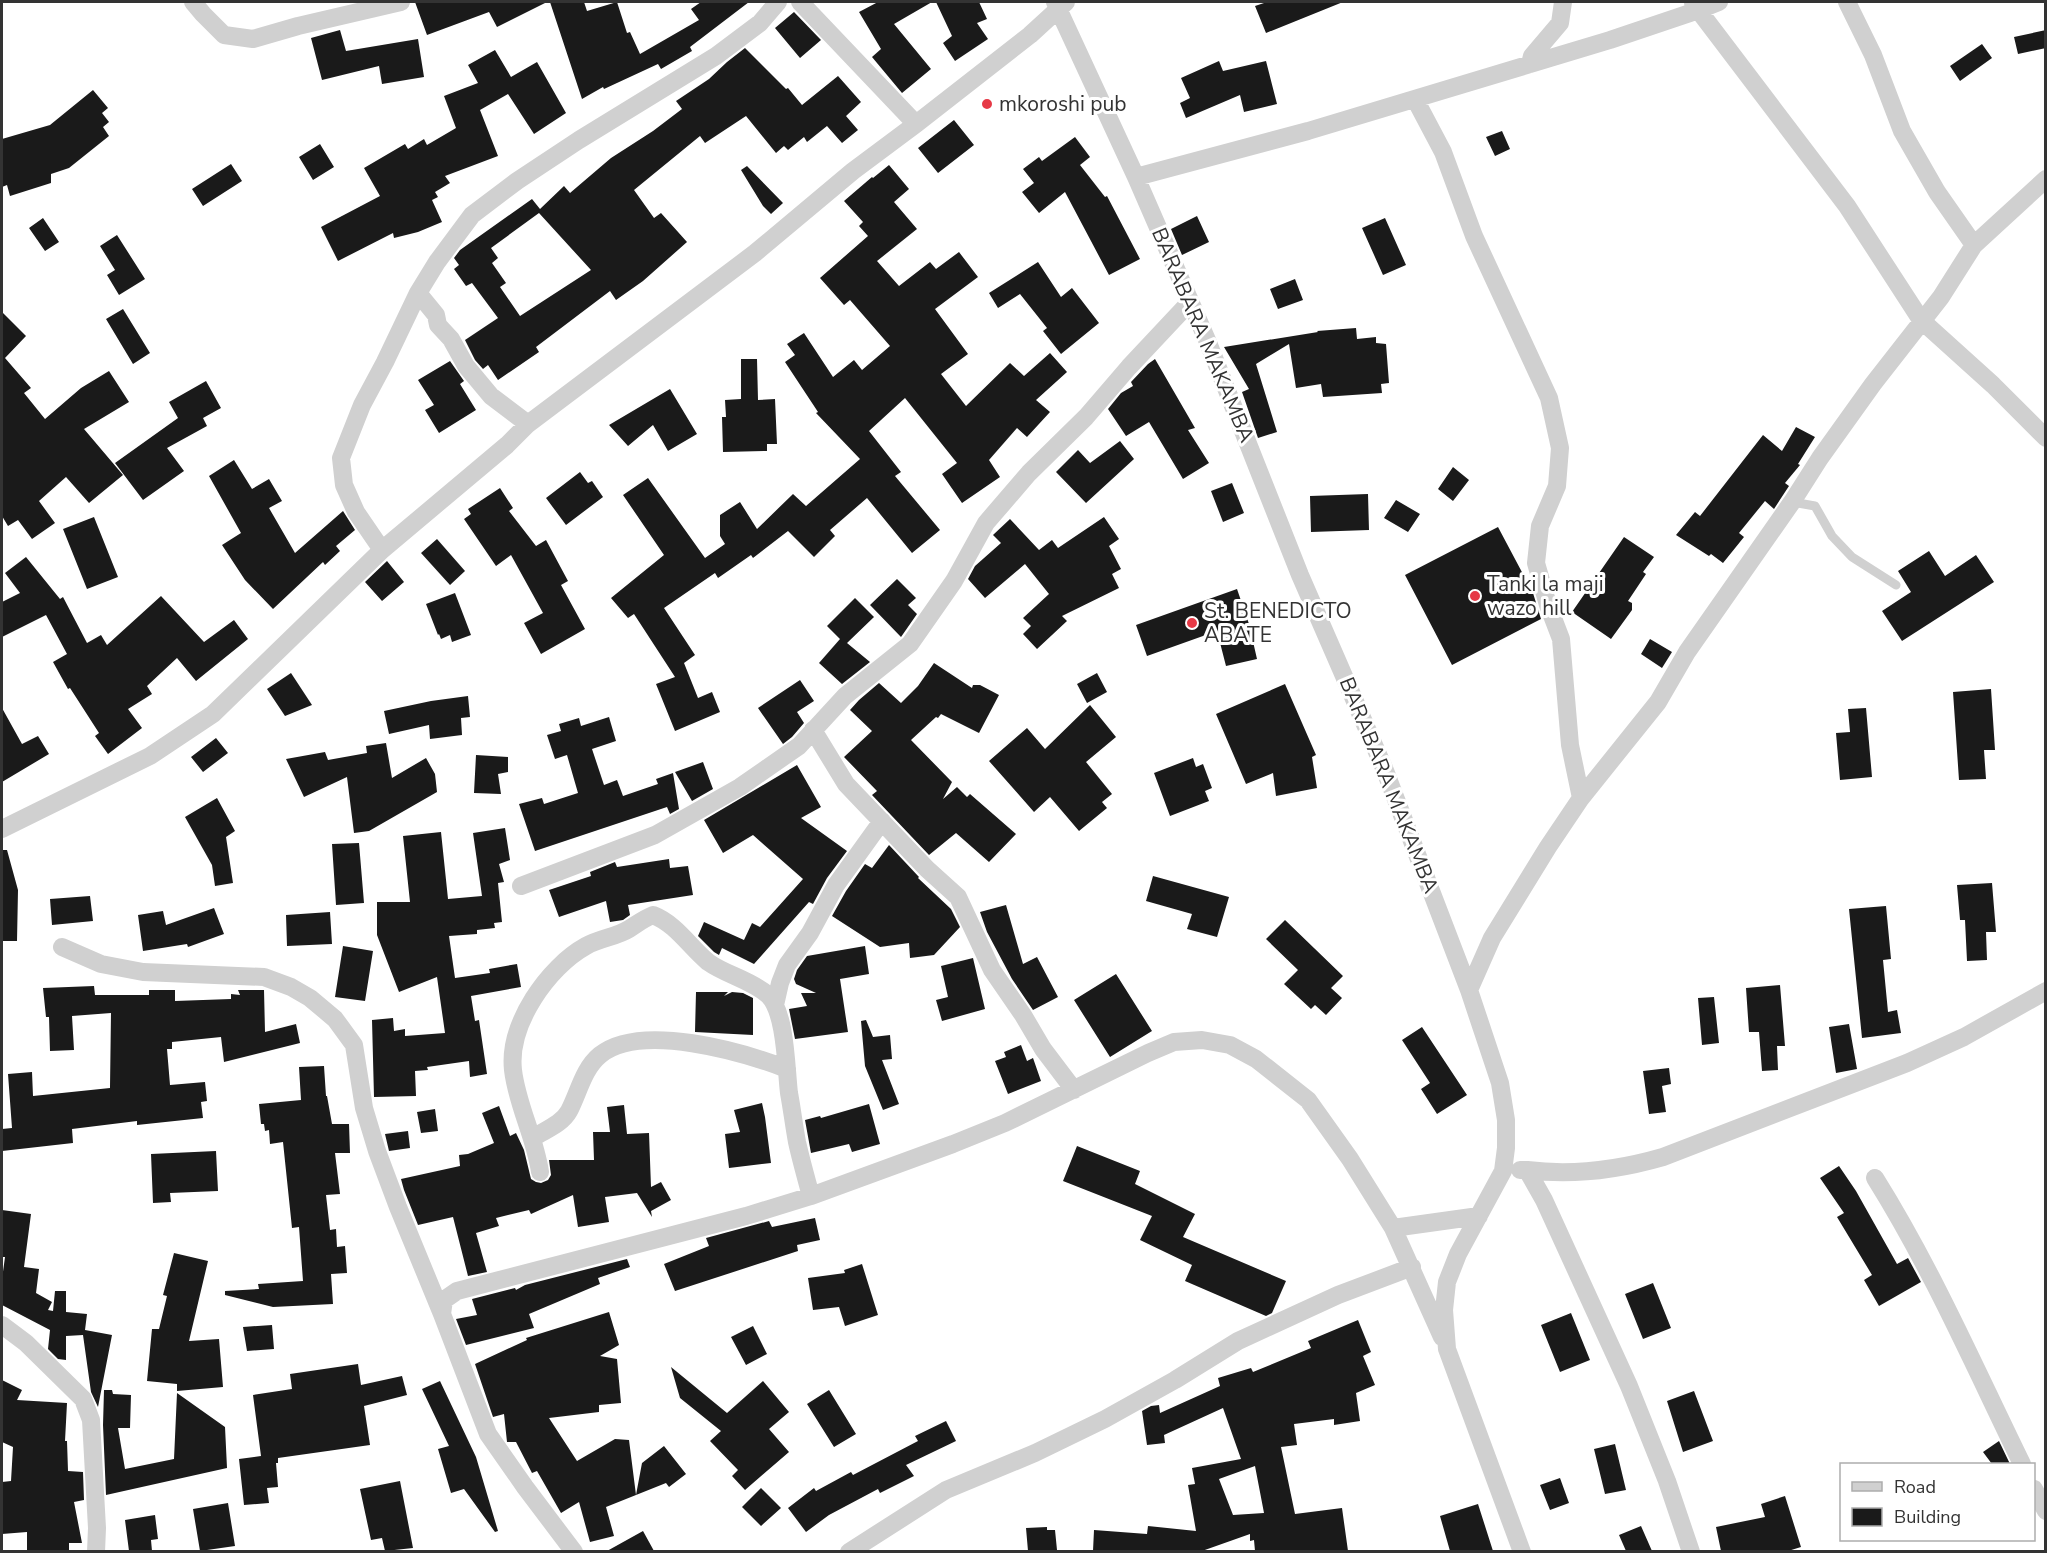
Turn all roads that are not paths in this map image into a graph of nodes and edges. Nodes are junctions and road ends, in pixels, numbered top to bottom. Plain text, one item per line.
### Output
1 (193, 2) edge
2 (401, 2) edge
3 (778, 2) edge
4 (800, 2) edge
5 (1563, 2) edge
6 (1719, 2) edge
7 (1847, 2) edge
8 (1060, 4) edge
9 (1696, 6) edge
10 (1530, 64) junction
11 (1415, 99) junction
12 (916, 124) junction
13 (1136, 177) junction
14 (2046, 179) edge
15 (1974, 245) junction
16 (418, 293) junction
17 (1190, 302) junction
18 (1922, 320) junction
19 (528, 424) junction
20 (2046, 438) edge
21 (1792, 502) junction
22 (382, 550) junction
23 (1896, 585) dead end
24 (813, 730) junction
25 (1581, 798) junction
26 (882, 821) junction
27 (2, 829) edge
28 (521, 886) dead end
29 (62, 947) dead end
30 (1470, 990) junction
31 (2046, 991) edge
32 (775, 1005) junction
33 (787, 1069) junction
34 (1074, 1090) junction
35 (532, 1138) junction
36 (1527, 1170) junction
37 (1503, 1171) junction
38 (540, 1172) dead end
39 (1875, 1178) dead end
40 (812, 1196) junction
41 (1479, 1216) junction
42 (1393, 1228) junction
43 (1412, 1267) junction
44 (442, 1314) junction
45 (2, 1325) edge
46 (1447, 1349) junction
47 (2022, 1463) edge
48 (2035, 1491) edge
49 (2046, 1511) edge
50 (96, 1551) edge
51 (574, 1551) edge
52 (849, 1551) edge
53 (1522, 1551) edge
54 (1691, 1551) edge

1 - 2 street
3 - 16 street
4 - 12 street
5 - 10 street
6 - 9 street
7 - 15 street
8 - 12 street
8 - 13 street, BARABARA MAKAMBA
9 - 10 street
9 - 18 street
10 - 11 street
11 - 13 street
11 - 25 street
12 - 19 street
13 - 17 street, BARABARA MAKAMBA
14 - 15 street
15 - 18 street
16 - 19 street
16 - 22 street
17 - 24 street
17 - 30 street, BARABARA MAKAMBA
18 - 20 street
18 - 21 street
19 - 22 street
21 - 23 lane
21 - 25 street
22 - 27 street
24 - 26 street
24 - 28 street
25 - 30 street
26 - 32 street
26 - 34 street
29 - 44 street
30 - 37 street, BARABARA MAKAMBA
31 - 36 street
32 - 33 street
32 - 35 street
33 - 35 street
33 - 40 street
34 - 40 street
34 - 42 street
35 - 38 street
36 - 37 street
36 - 54 street
37 - 41 street, BARABARA MAKAMBA
39 - 47 street
40 - 44 street
41 - 42 street
41 - 46 street, BARABARA MAKAMBA
42 - 43 street
43 - 46 street
43 - 52 street
44 - 51 street
45 - 50 street
46 - 53 street, BARABARA MAKAMBA
48 - 49 street

